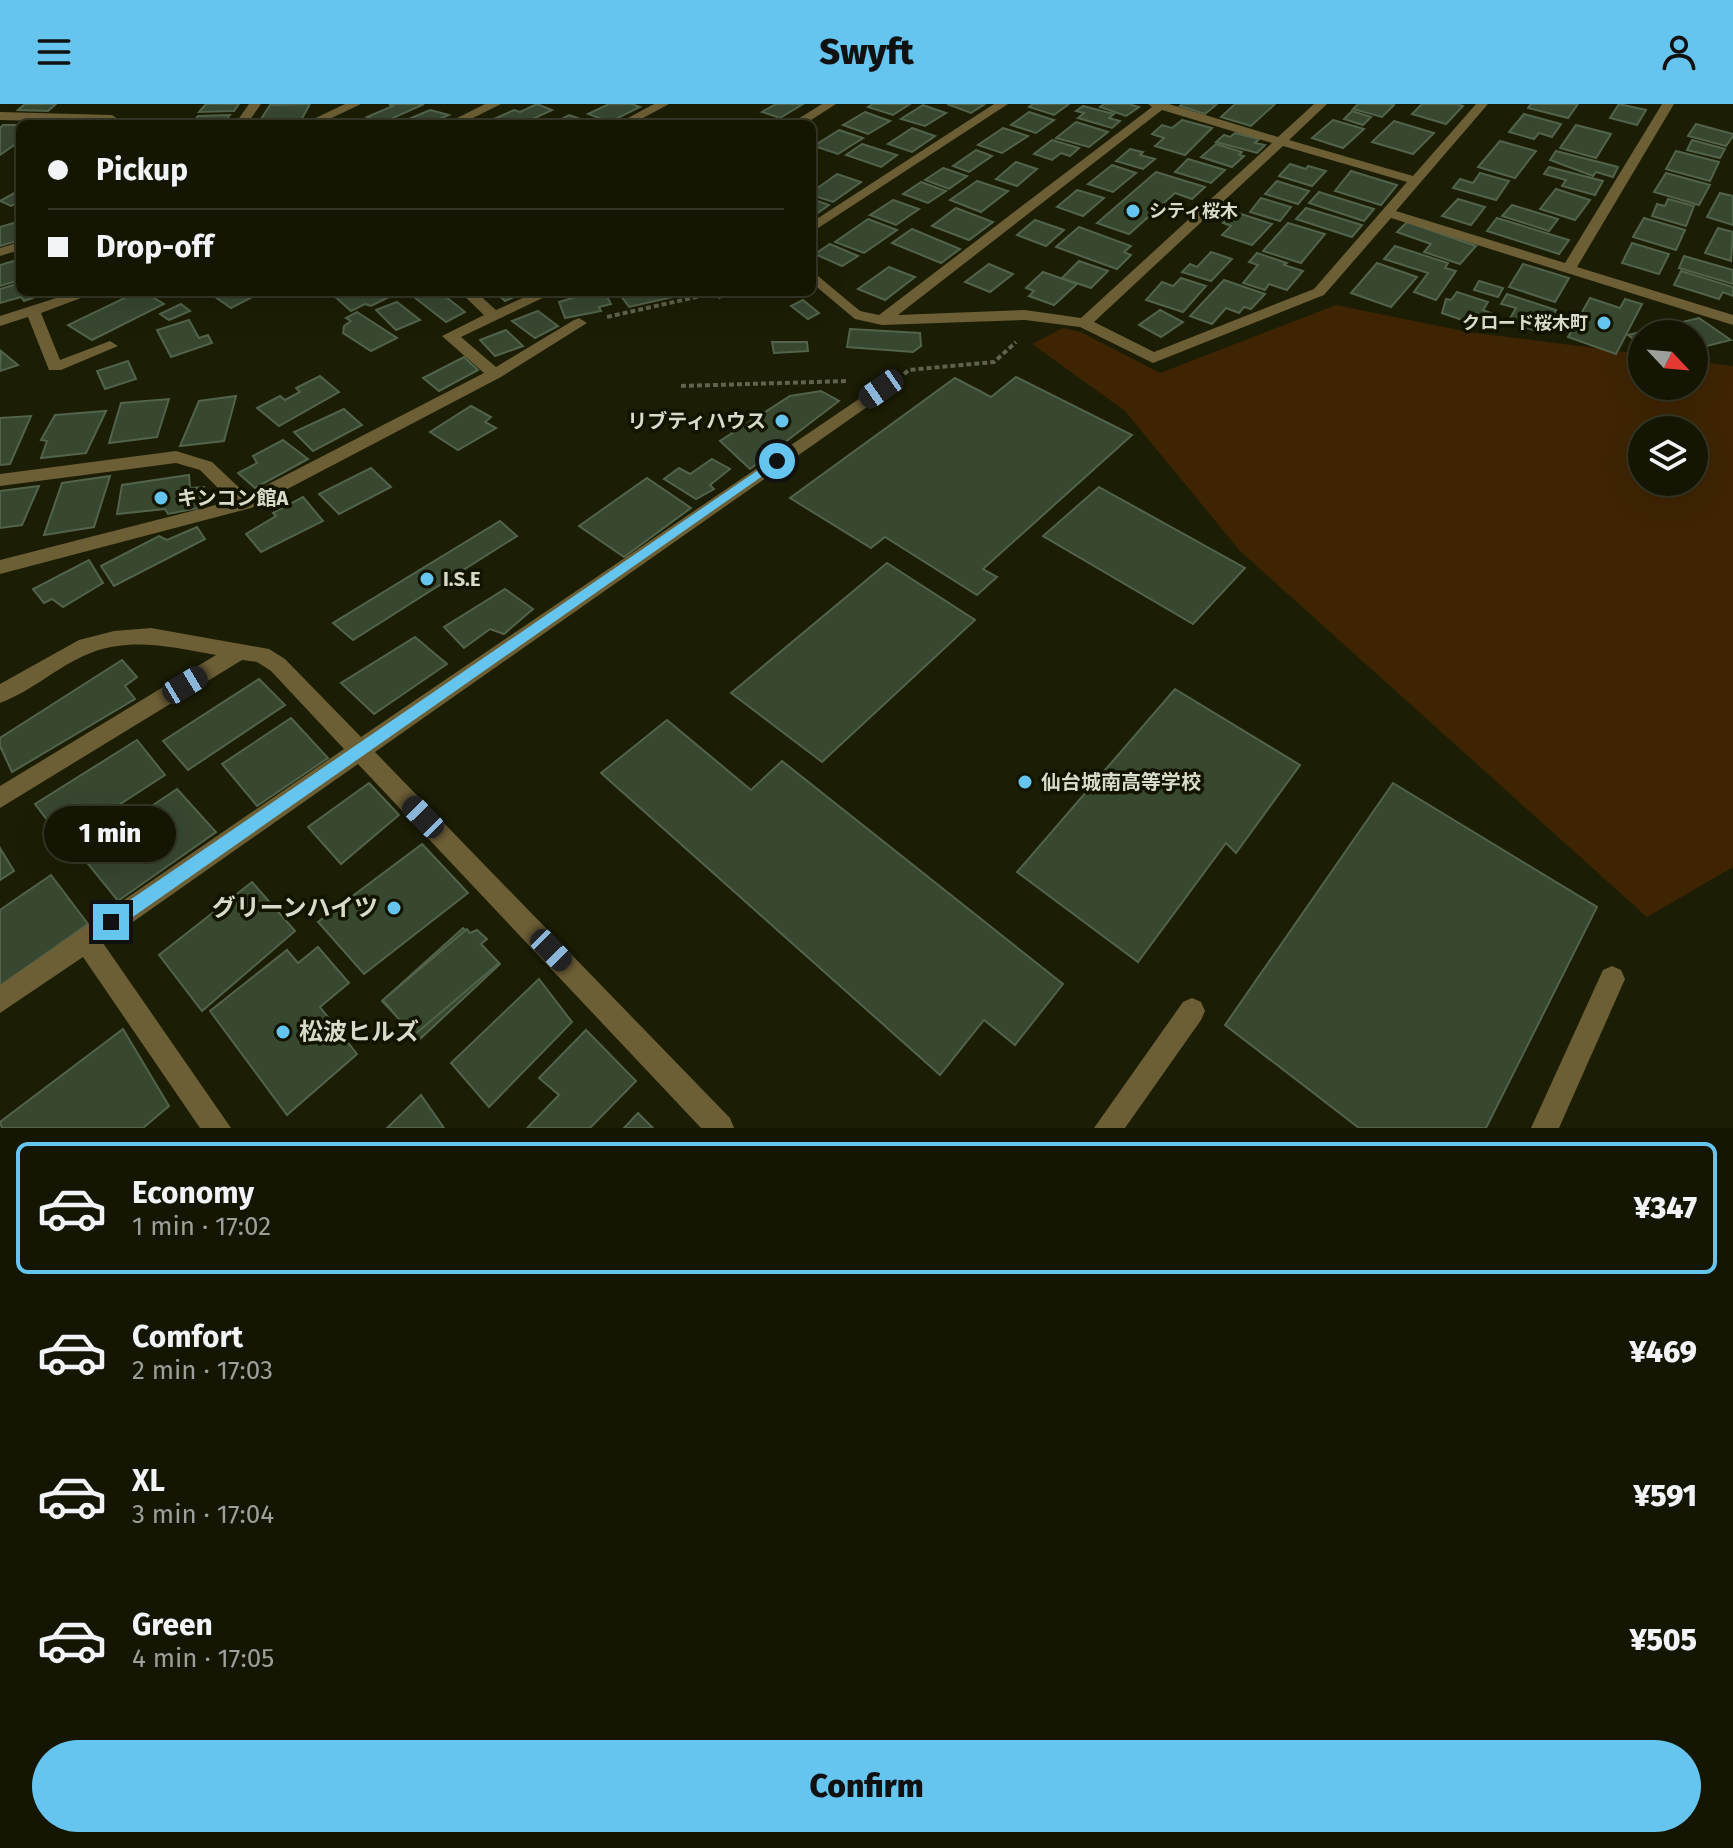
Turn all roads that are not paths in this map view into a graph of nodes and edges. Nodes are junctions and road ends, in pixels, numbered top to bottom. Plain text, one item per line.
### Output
1 (355, 104) edge
2 (495, 104) edge
3 (663, 104) edge
4 (830, 104) edge
5 (1002, 104) edge
6 (1321, 104) edge
7 (1482, 104) edge
8 (1668, 104) edge
9 (1159, 105) edge
10 (0, 116) edge
11 (113, 118) edge
12 (318, 120) edge
13 (460, 120) edge
14 (631, 120) edge
15 (803, 120) edge
16 (1281, 142) junction
17 (1416, 181) junction
18 (1389, 213) junction
19 (816, 225) edge
20 (1569, 269) junction
21 (816, 279) edge
22 (78, 296) edge
23 (472, 296) edge
24 (538, 296) edge
25 (33, 311) junction
26 (493, 315) junction
27 (882, 320) junction
28 (1733, 320) edge
29 (0, 321) edge
30 (579, 323) road end
31 (1084, 323) junction
32 (110, 346) dead end
33 (495, 374) junction
34 (881, 389) road end
35 (0, 480) edge
36 (245, 504) junction
37 (2, 564) edge
38 (238, 652) junction
39 (0, 694) edge
40 (360, 750) junction
41 (0, 798) edge
42 (86, 940) junction
43 (1612, 979) dead end
44 (0, 1000) edge
45 (1192, 1011) dead end
46 (217, 1128) edge
47 (720, 1128) edge
48 (1108, 1128) edge
49 (1545, 1128) edge

1 - 12 street
2 - 13 street
3 - 14 street
4 - 15 street
5 - 19 street
6 - 16 street
7 - 17 street
8 - 20 street
9 - 16 street
9 - 27 street
10 - 11 street
16 - 17 street
16 - 31 street
17 - 18 street
18 - 20 street
18 - 31 street
20 - 28 street
21 - 27 street
22 - 25 street
23 - 26 street
24 - 26 street
25 - 29 street
25 - 32 street
26 - 33 street
27 - 31 street
30 - 33 street
33 - 36 street
34 - 40 street
35 - 36 street
36 - 37 street
38 - 39 street
38 - 40 street
38 - 41 street
40 - 42 street
40 - 47 street
42 - 44 street
42 - 46 street
43 - 49 street
45 - 48 street

